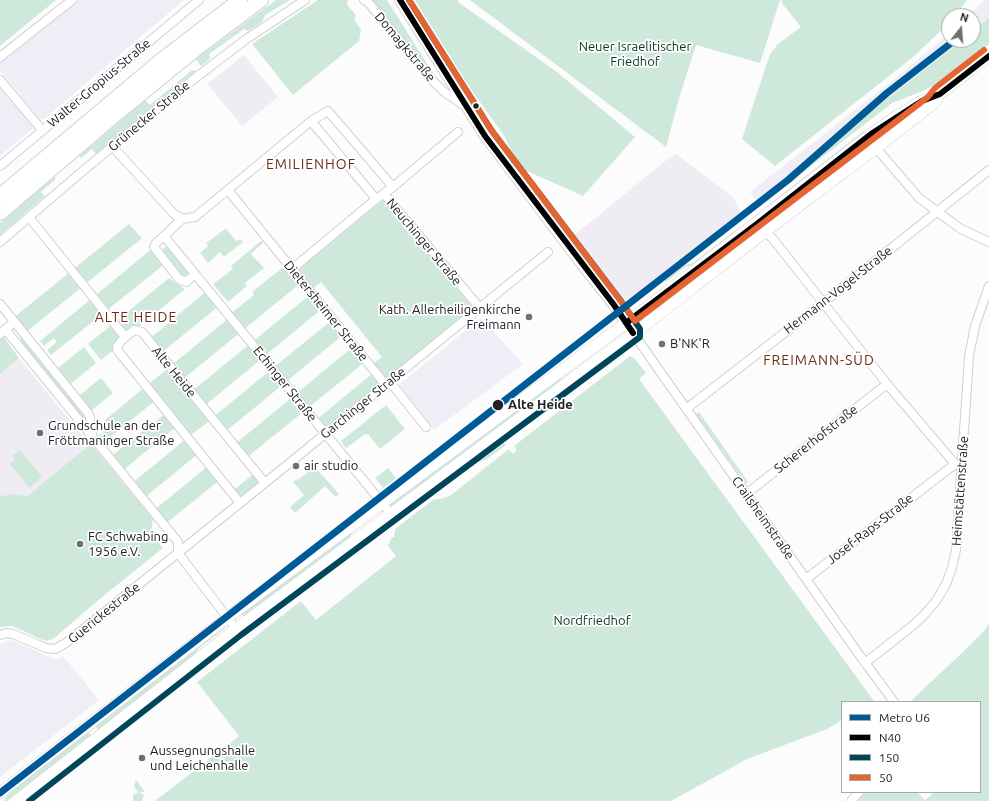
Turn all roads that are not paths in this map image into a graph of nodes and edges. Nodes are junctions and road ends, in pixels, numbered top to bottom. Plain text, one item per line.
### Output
1 (72, 0) edge
2 (198, 0) edge
3 (240, 0) edge
4 (261, 0) edge
5 (305, 0) edge
6 (364, 0) edge
7 (400, 0) edge
8 (989, 56) edge
9 (0, 57) edge
10 (0, 80) edge
11 (940, 94) junction
12 (467, 108) junction
13 (311, 121) junction
14 (42, 130) junction
15 (458, 132) dead end
16 (870, 135) junction
17 (113, 147) junction
18 (876, 148) junction
19 (0, 166) edge
20 (989, 170) edge
21 (393, 187) junction
22 (228, 190) junction
23 (384, 194) junction
24 (0, 196) edge
25 (376, 199) junction
26 (937, 212) junction
27 (0, 213) edge
28 (29, 217) junction
29 (182, 219) junction
30 (757, 224) junction
31 (766, 231) junction
32 (164, 236) junction
33 (0, 242) edge
34 (989, 242) edge
35 (548, 252) dead end
36 (292, 269) junction
37 (195, 274) junction
38 (989, 286) edge
39 (823, 303) junction
40 (0, 304) edge
41 (480, 308) junction
42 (14, 322) junction
43 (626, 323) junction
44 (3, 332) edge
45 (633, 333) junction
46 (125, 337) junction
47 (385, 384) junction
48 (887, 384) junction
49 (686, 409) junction
50 (426, 427) dead end
51 (325, 433) junction
52 (92, 436) junction
53 (958, 464) junction
54 (265, 483) junction
55 (746, 494) junction
56 (240, 503) junction
57 (383, 504) junction
58 (391, 514) junction
59 (178, 553) junction
60 (806, 579) junction
61 (227, 618) junction
62 (236, 629) junction
63 (0, 635) edge
64 (865, 663) junction
65 (893, 701) edge
66 (0, 793) edge
67 (858, 793) edge
68 (16, 801) edge
69 (851, 801) edge

1 - 9 street
2 - 14 street, Walter-Gropius-Straße
3 - 24 highway
4 - 27 highway
5 - 17 street, Grünecker Straße
6 - 12 street, Domagkstraße
7 - 12 street, Domagkstraße
8 - 11 main road
10 - 14 street
11 - 16 main road
11 - 18 main road
12 - 43 street, Domagkstraße
13 - 21 street
13 - 22 street
13 - 25 street
14 - 19 street, Walter-Gropius-Straße
15 - 21 street
16 - 18 street
16 - 30 main road
17 - 28 street, Grünecker Straße
17 - 29 street
18 - 26 street
18 - 31 main road
20 - 26 street, Hermann-Vogel-Straße
21 - 23 street
22 - 29 street
22 - 36 street, Dietersheimer Straße
23 - 25 street
23 - 41 street, Neuchinger Straße
25 - 36 street
26 - 34 street
26 - 39 street, Hermann-Vogel-Straße
28 - 33 street, Grünecker Straße
28 - 46 street
29 - 32 street
30 - 31 street
30 - 43 main road
31 - 39 street
31 - 45 main road
32 - 37 street, Echinger Straße
32 - 37 street
35 - 41 street, Garchinger Straße
36 - 47 street, Dietersheimer Straße
37 - 51 street, Echinger Straße
38 - 53 street, Heimstättenstraße
39 - 48 street
39 - 49 street, Hermann-Vogel-Straße
40 - 42 street
41 - 47 street, Garchinger Straße
42 - 44 street
42 - 52 street
43 - 45 street, Domagkstraße
43 - 57 main road
44 - 52 street
45 - 49 street, Crailsheimstraße
45 - 58 main road
46 - 54 street, Alte Heide
46 - 56 street
47 - 50 street, Dietersheimer Straße
47 - 51 street, Garchinger Straße
48 - 53 street
48 - 55 street, Schererhofstraße
49 - 55 street, Crailsheimstraße
51 - 54 street, Garchinger Straße
51 - 57 street, Echinger Straße
52 - 59 street
53 - 60 street, Josef-Raps-Straße
53 - 64 street, Heimstättenstraße
54 - 56 street, Garchinger Straße
55 - 60 street, Crailsheimstraße
56 - 59 street, Garchinger Straße
57 - 58 street, Echinger Straße
57 - 61 main road
58 - 62 main road
59 - 61 street
59 - 63 street, Guerickestraße
60 - 64 street, Crailsheimstraße
61 - 62 street
61 - 66 main road
62 - 68 main road
64 - 65 street, Crailsheimstraße
67 - 69 street

